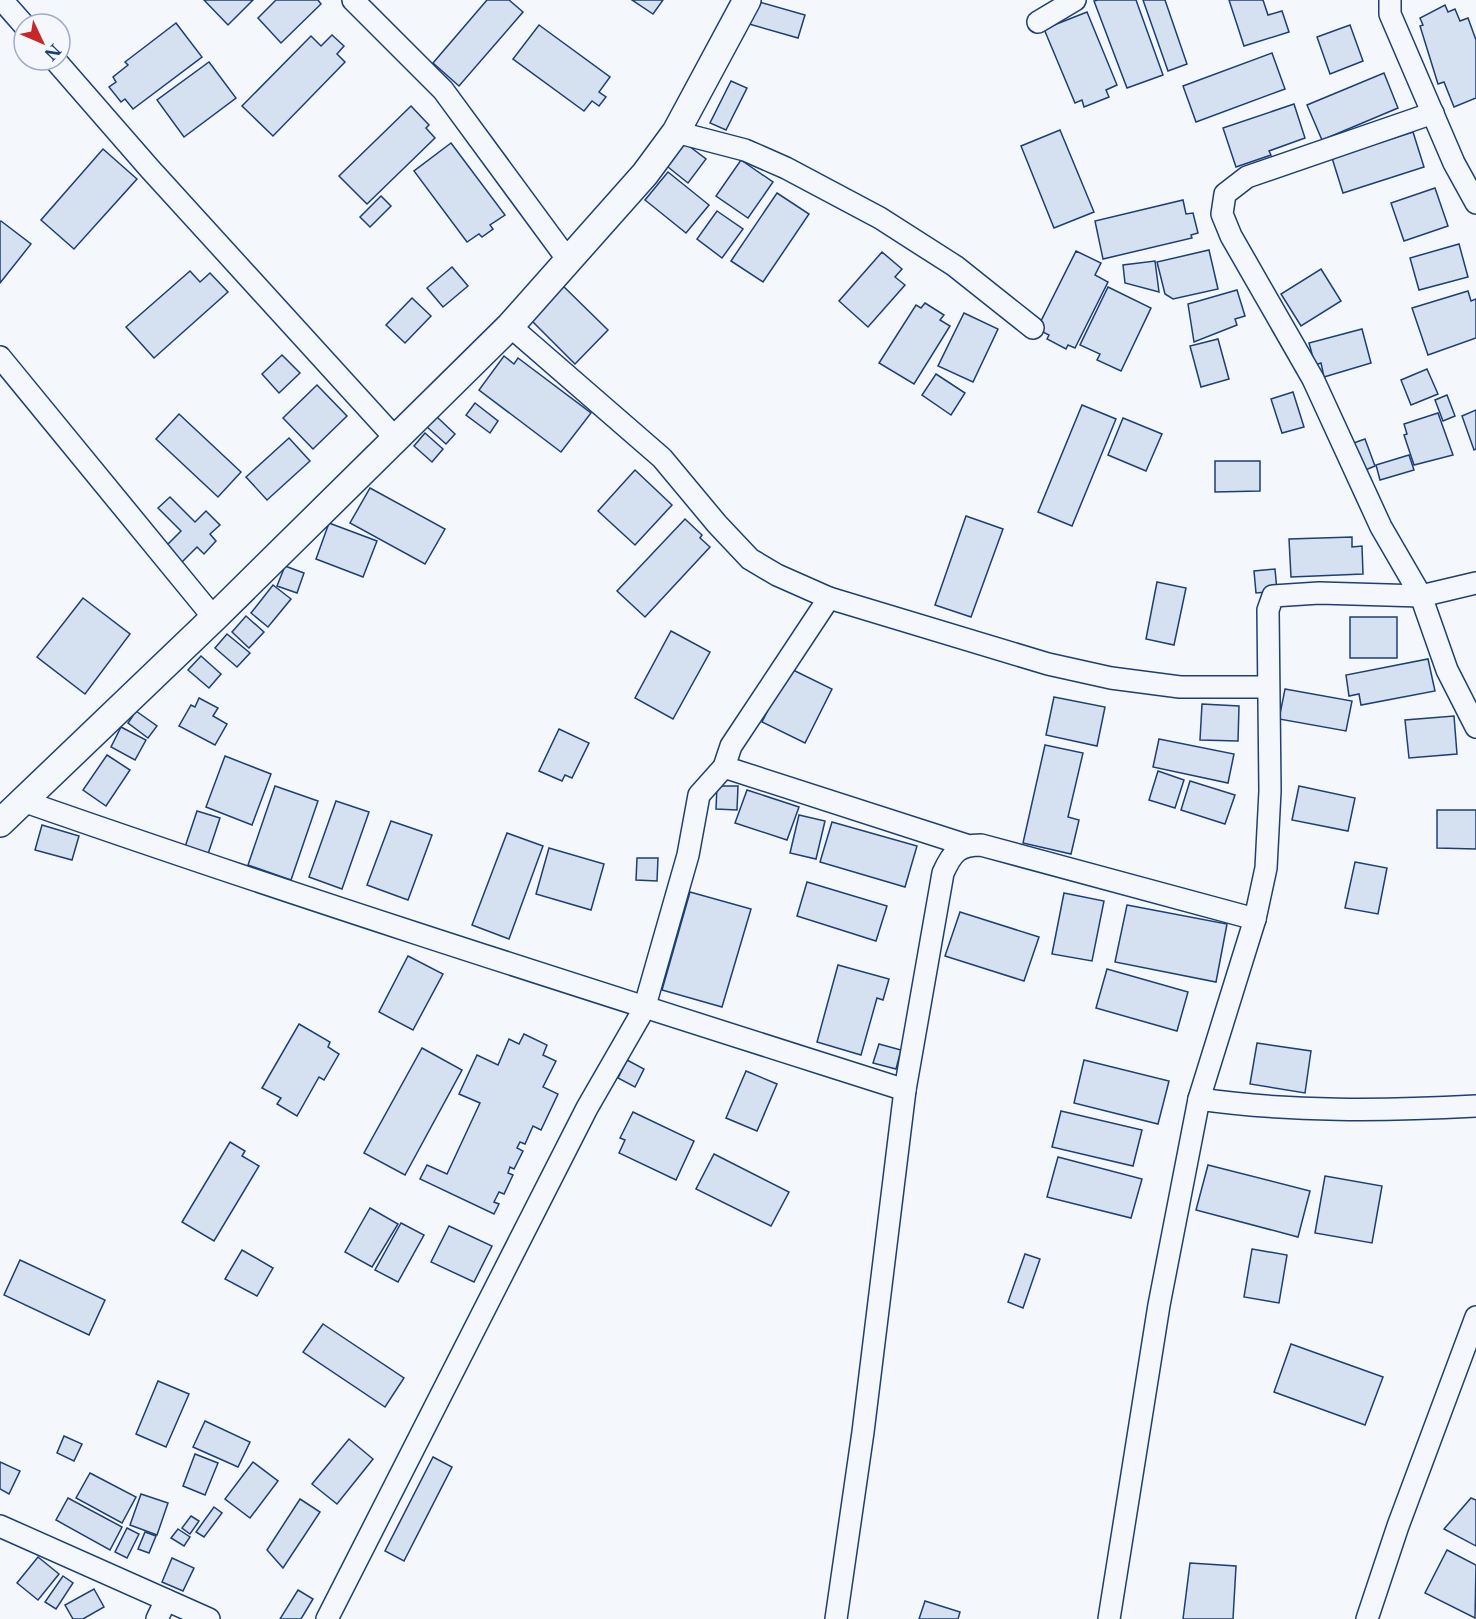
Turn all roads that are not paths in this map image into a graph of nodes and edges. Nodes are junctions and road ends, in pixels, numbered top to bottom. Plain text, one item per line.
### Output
1 (3, 0) edge
2 (353, 0) edge
3 (747, 0) edge
4 (1075, 0) edge
5 (1390, 0) edge
6 (13, 12) edge
7 (1038, 22) dead end
8 (65, 72) edge
9 (1433, 113) junction
10 (676, 132) junction
11 (1476, 203) edge
12 (568, 260) junction
13 (510, 326) junction
14 (1033, 328) dead end
15 (0, 357) edge
16 (396, 438) junction
17 (1476, 583) edge
18 (1421, 596) junction
19 (829, 598) junction
20 (214, 618) junction
21 (1268, 687) junction
22 (1476, 727) edge
23 (723, 767) junction
24 (24, 801) junction
25 (0, 823) edge
26 (966, 845) junction
27 (1255, 919) junction
28 (644, 1009) junction
29 (905, 1090) junction
30 (1199, 1099) junction
31 (1476, 1106) edge
32 (1476, 1317) edge
33 (0, 1526) edge
34 (166, 1599) junction
35 (157, 1619) edge
36 (209, 1619) edge
37 (327, 1619) edge
38 (836, 1619) edge
39 (1108, 1619) edge
40 (1367, 1619) edge

1 - 6 street
2 - 12 street
3 - 10 street
4 - 7 street
5 - 9 street
8 - 16 street
9 - 11 street
9 - 18 street
10 - 12 street
10 - 14 street
12 - 13 street
13 - 16 street
13 - 19 street
15 - 20 street
16 - 20 street
17 - 18 street
18 - 21 street
18 - 22 street
19 - 21 street
19 - 23 street
20 - 24 street
21 - 27 street
23 - 26 street
23 - 28 street
24 - 25 street
24 - 28 street
26 - 27 street
26 - 29 street
27 - 30 street
28 - 29 street
28 - 37 street
29 - 38 street
30 - 31 street
30 - 39 street
32 - 40 street
33 - 34 street
34 - 35 street
34 - 36 street

